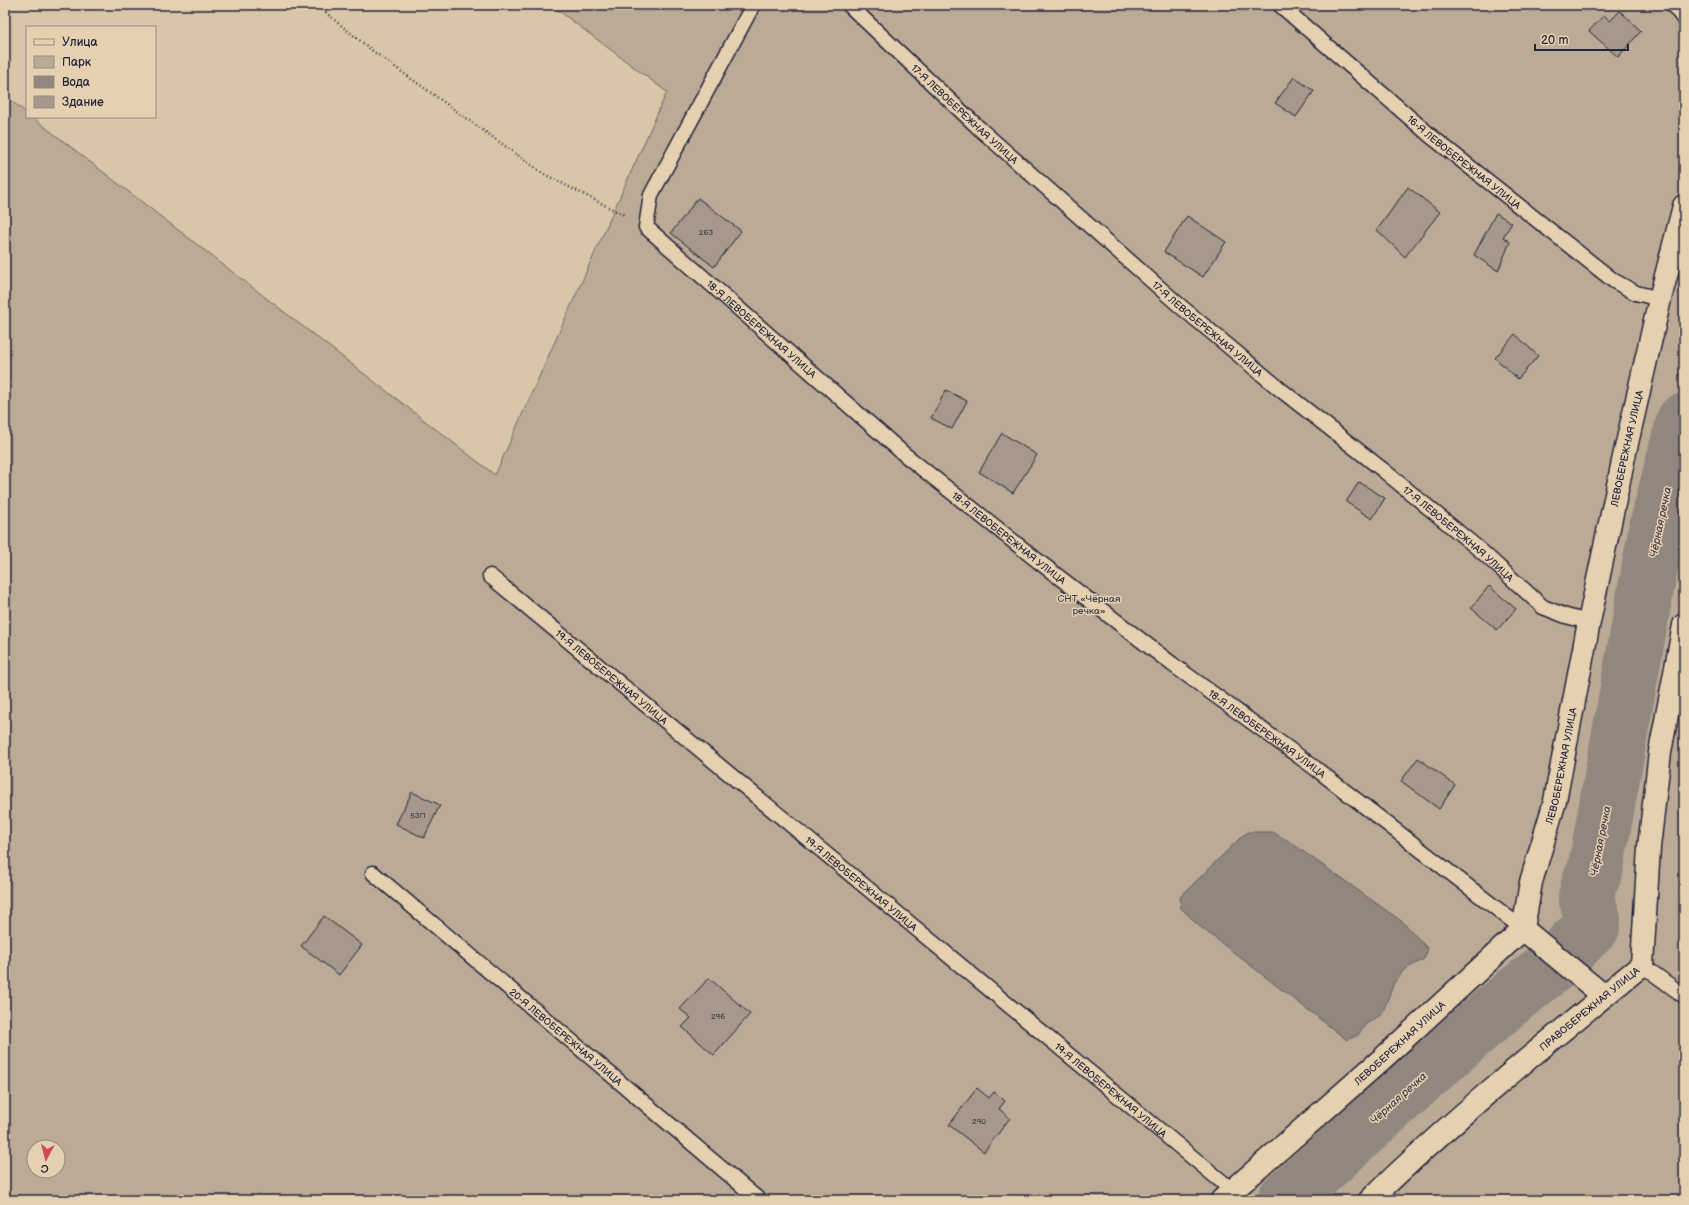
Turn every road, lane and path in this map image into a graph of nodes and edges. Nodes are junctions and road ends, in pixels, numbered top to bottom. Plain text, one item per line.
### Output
1 (316, 5) edge
2 (753, 5) edge
3 (848, 5) edge
4 (1280, 5) edge
5 (1672, 5) edge
6 (1684, 19) edge
7 (1684, 206) edge
8 (646, 227) junction
9 (1660, 299) junction
10 (490, 576) dead end
11 (1589, 622) junction
12 (1684, 625) edge
13 (1680, 676) edge
14 (373, 872) dead end
15 (1523, 929) junction
16 (1642, 965) junction
17 (1604, 996) junction
18 (1684, 996) edge
19 (1227, 1195) edge
20 (759, 1200) edge
21 (1370, 1200) edge

1 - 8 path
2 - 8 lane
3 - 11 lane, 17-Я ЛЕВОБЕРЕЖНАЯ УЛИЦА
4 - 9 lane, 16-Я ЛЕВОБЕРЕЖНАЯ УЛИЦА
5 - 6 lane
7 - 9 street, ЛЕВОБЕРЕЖНАЯ УЛИЦА
8 - 15 lane, 18-Я ЛЕВОБЕРЕЖНАЯ УЛИЦА
9 - 11 street, ЛЕВОБЕРЕЖНАЯ УЛИЦА
10 - 19 lane, 19-Я ЛЕВОБЕРЕЖНАЯ УЛИЦА
11 - 15 street, ЛЕВОБЕРЕЖНАЯ УЛИЦА
12 - 13 street, ПРАВОБЕРЕЖНАЯ УЛИЦА
13 - 16 street, ПРАВОБЕРЕЖНАЯ УЛИЦА
14 - 20 lane, 20-Я ЛЕВОБЕРЕЖНАЯ УЛИЦА
15 - 17 street
15 - 19 street, ЛЕВОБЕРЕЖНАЯ УЛИЦА
16 - 17 street, ПРАВОБЕРЕЖНАЯ УЛИЦА
16 - 18 lane
17 - 21 street, ПРАВОБЕРЕЖНАЯ УЛИЦА

